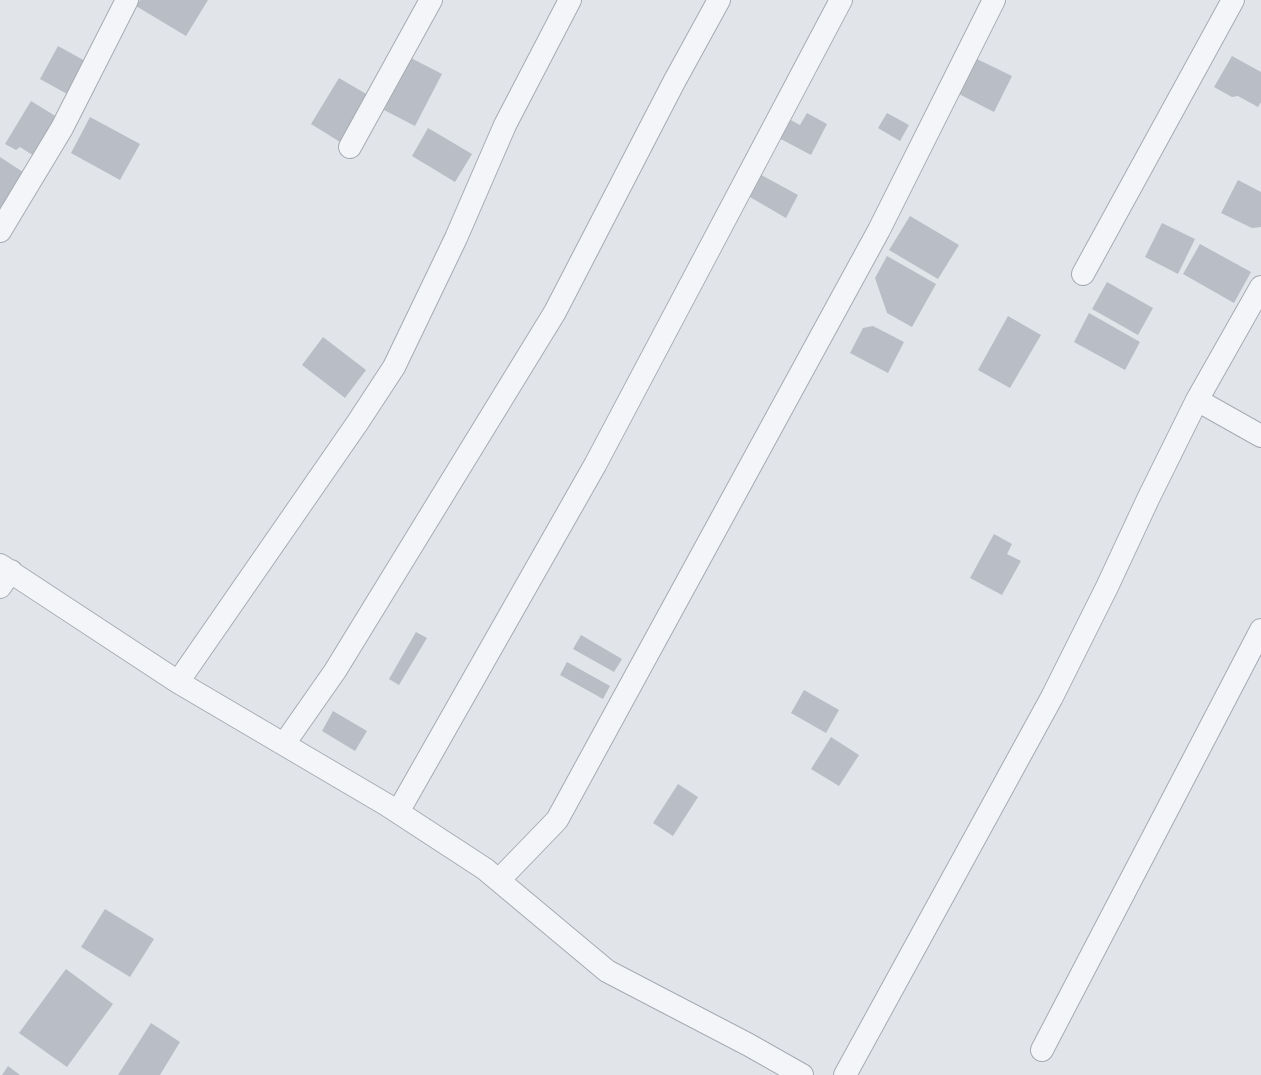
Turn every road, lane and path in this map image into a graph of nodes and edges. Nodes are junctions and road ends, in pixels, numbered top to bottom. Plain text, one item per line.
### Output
1 (127, 0) edge
2 (431, 0) edge
3 (570, 0) edge
4 (719, 0) edge
5 (841, 0) edge
6 (994, 0) edge
7 (1233, 0) edge
8 (350, 147) dead end
9 (0, 231) edge
10 (1083, 274) dead end
11 (1261, 287) edge
12 (1197, 400) junction
13 (1261, 436) edge
14 (4, 574) edge
15 (1261, 630) edge
16 (178, 682) junction
17 (284, 744) junction
18 (398, 812) junction
19 (499, 880) junction
20 (1042, 1050) dead end
21 (802, 1075) edge
22 (845, 1075) edge

1 - 9 street
2 - 8 street
3 - 16 street
4 - 17 street
5 - 18 street
6 - 19 street
7 - 10 street
11 - 12 street
12 - 13 street
12 - 22 street
14 - 16 street
15 - 20 street
16 - 17 street
17 - 18 street
18 - 19 street
19 - 21 street

